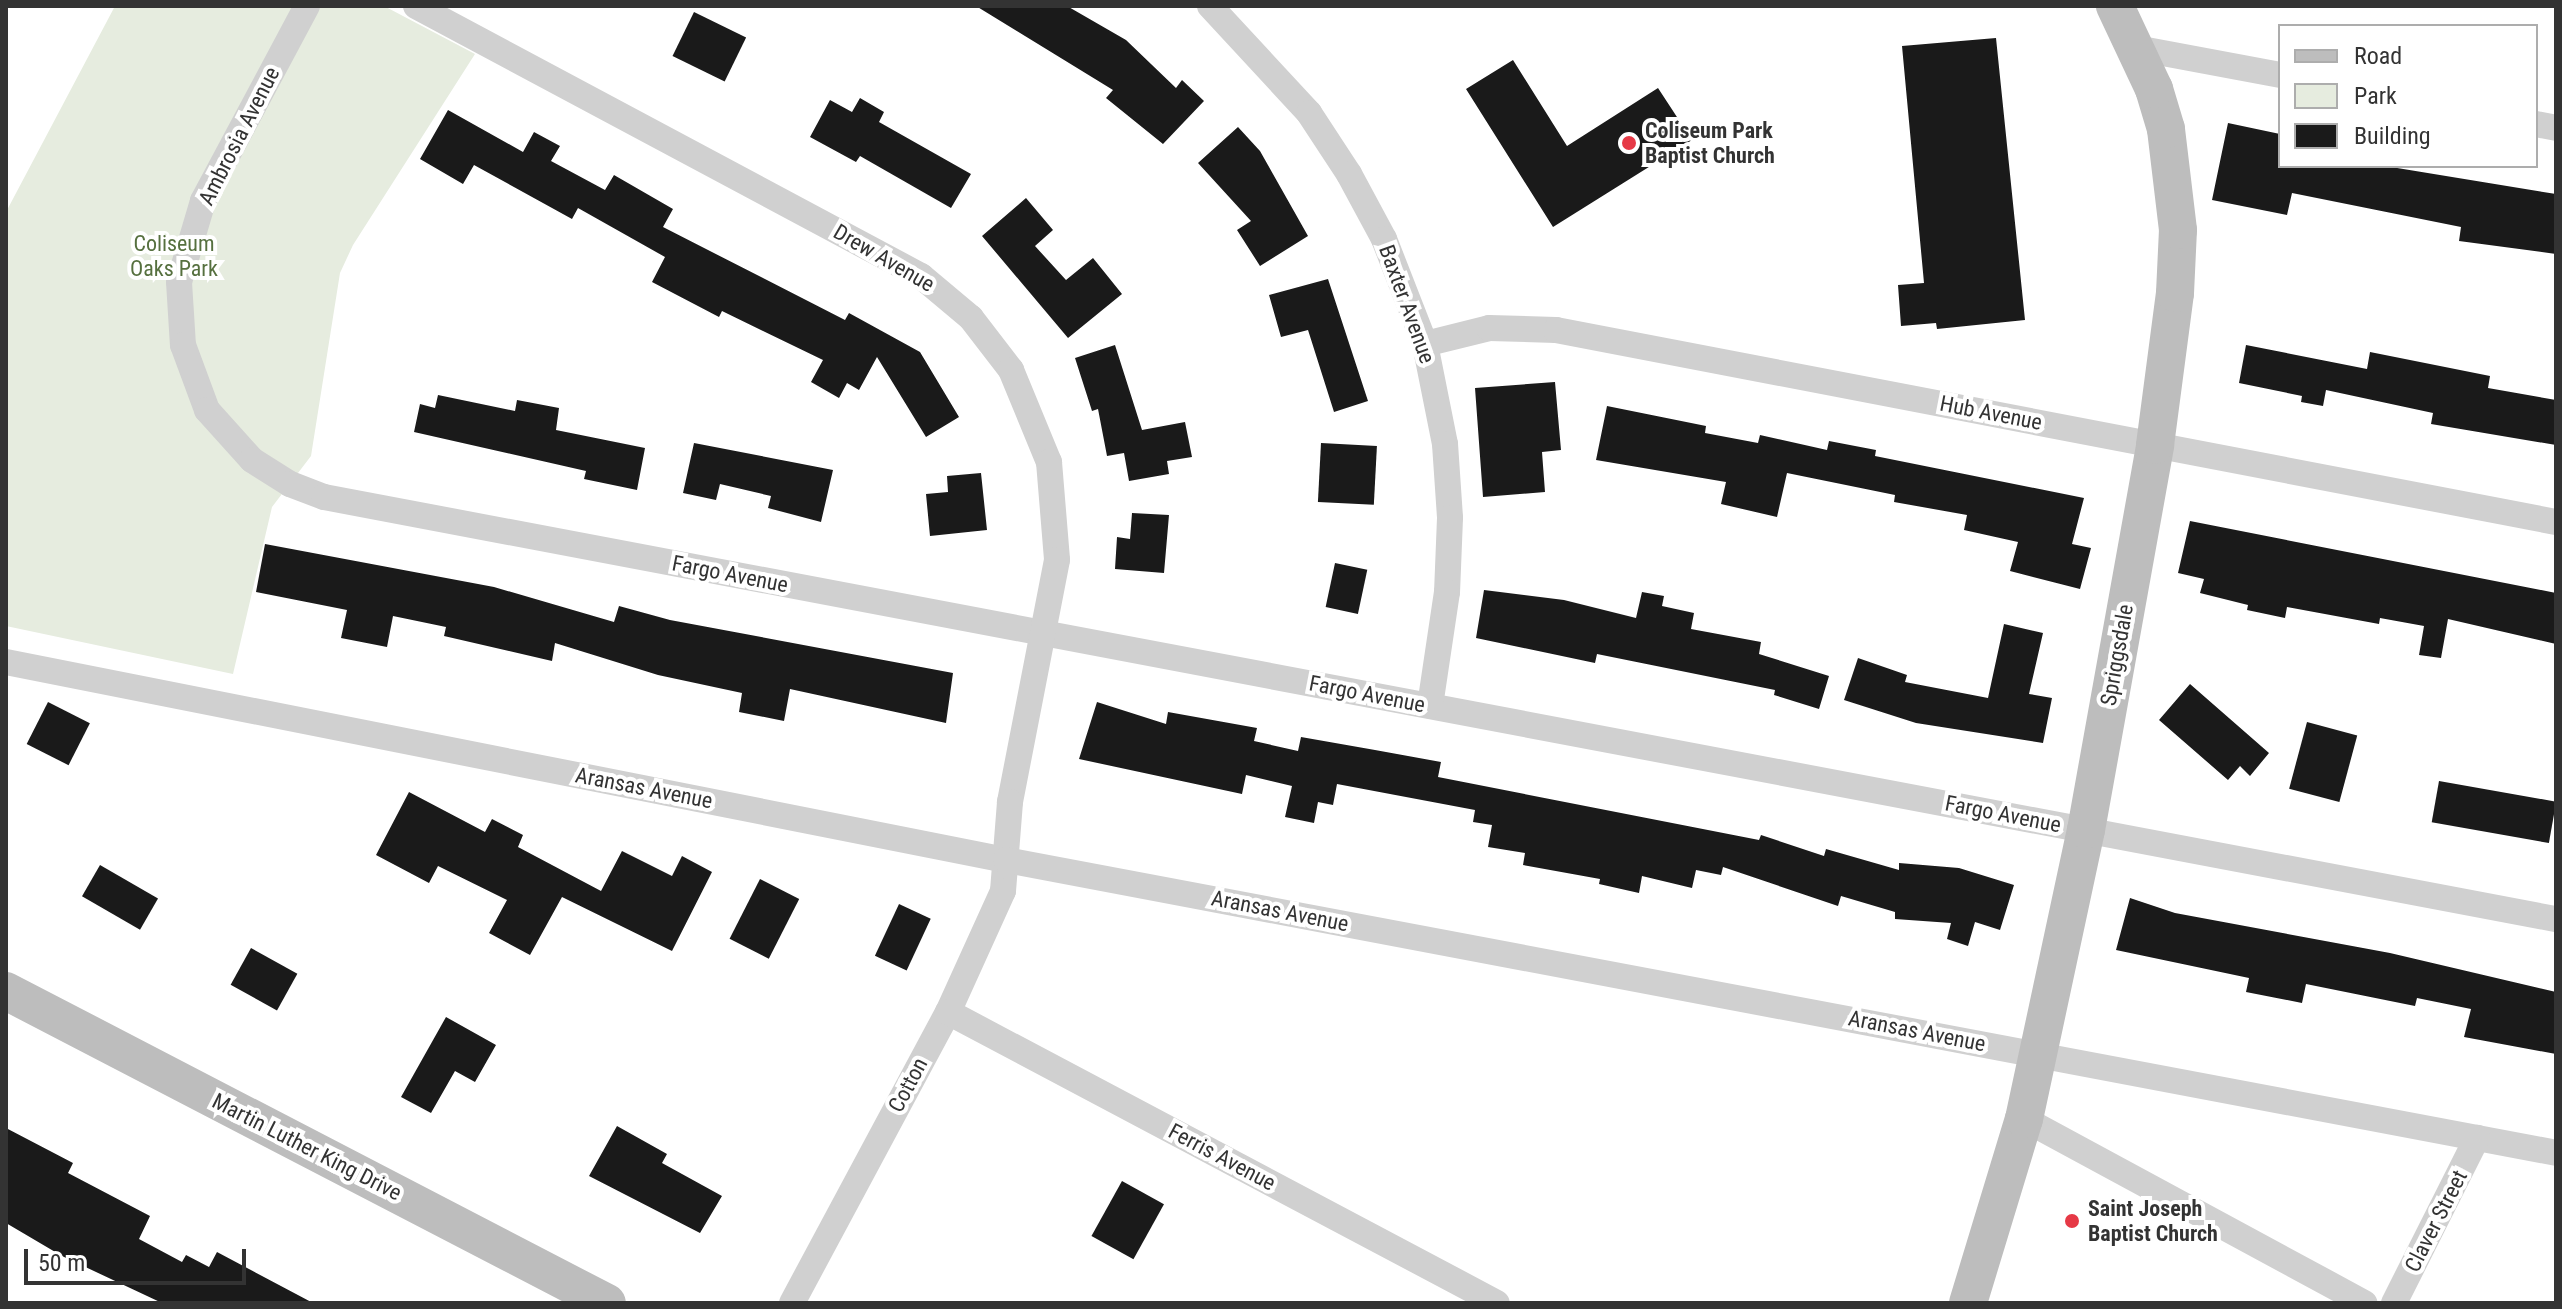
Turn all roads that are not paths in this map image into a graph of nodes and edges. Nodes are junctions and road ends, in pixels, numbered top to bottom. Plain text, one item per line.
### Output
1 (307, 6) edge
2 (416, 6) edge
3 (1210, 6) edge
4 (2115, 6) edge
5 (2136, 48) junction
6 (2278, 75) edge
7 (1425, 344) junction
8 (207, 410) joint
9 (2155, 445) junction
10 (2556, 522) edge
11 (1045, 633) junction
12 (6, 662) edge
13 (1430, 706) junction
14 (2086, 830) junction
15 (1006, 860) junction
16 (2556, 919) edge
17 (6, 991) edge
18 (948, 1012) junction
19 (2039, 1054) junction
20 (2024, 1119) junction
21 (2477, 1138) junction
22 (2556, 1153) edge
23 (607, 1303) edge
24 (792, 1303) edge
25 (1497, 1303) edge
26 (1968, 1303) edge
27 (2365, 1303) edge
28 (2394, 1303) edge

1 - 8 street, Ambrosia Avenue
2 - 11 street, Drew Avenue
3 - 7 street, Baxter Avenue
4 - 5 street, Spriggsdale
5 - 6 street
5 - 9 street, Spriggsdale
7 - 9 street, Hub Avenue
7 - 13 street, Baxter Avenue
8 - 11 street, Fargo Avenue
9 - 10 street, Hub Avenue
9 - 14 street, Spriggsdale
11 - 13 street, Fargo Avenue
11 - 15 street, Drew Avenue
12 - 15 street, Aransas Avenue
13 - 14 street, Fargo Avenue
14 - 16 street, Fargo Avenue
14 - 19 street, Spriggsdale
15 - 18 street, Cotton
15 - 19 street, Aransas Avenue
17 - 23 street, Martin Luther King Drive
18 - 24 street, Cotton
18 - 25 street, Ferris Avenue
19 - 20 street, Spriggsdale
19 - 21 street, Aransas Avenue
20 - 26 street, Spriggsdale
20 - 27 street
21 - 22 street, Aransas Avenue
21 - 28 street, Claver Street

